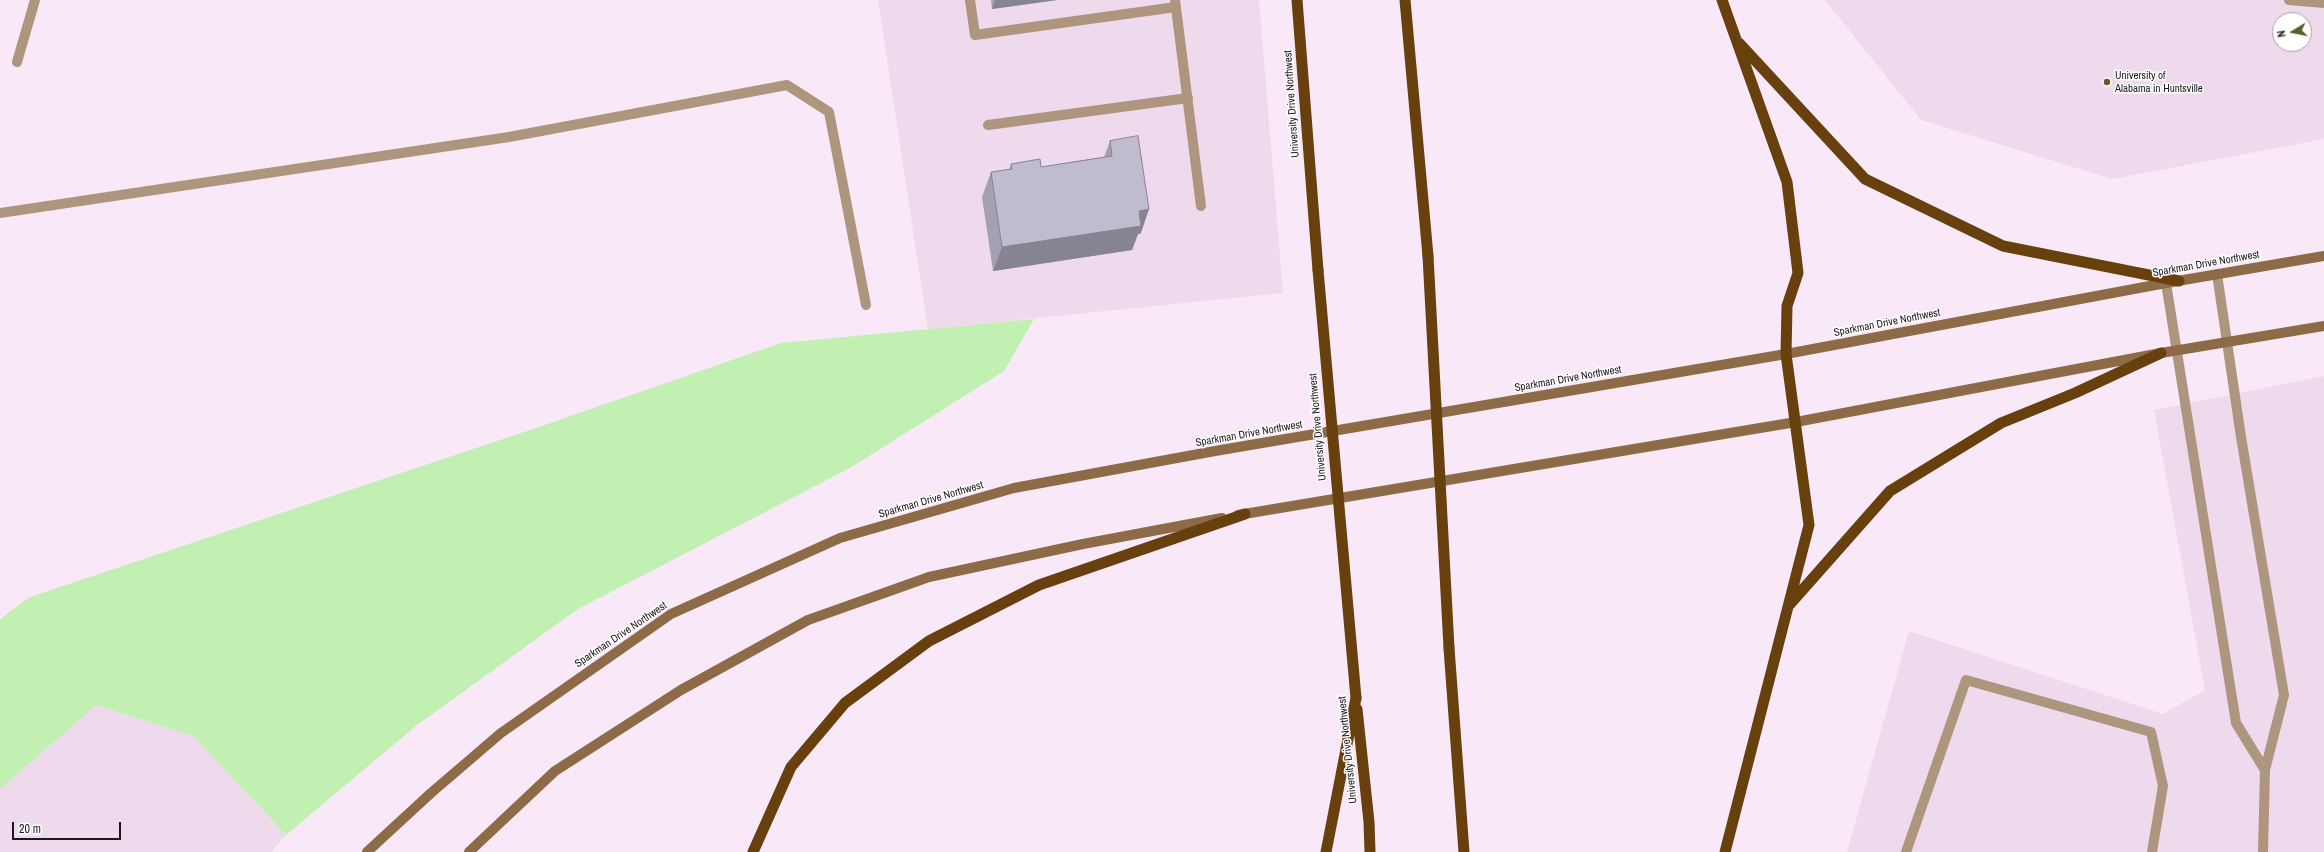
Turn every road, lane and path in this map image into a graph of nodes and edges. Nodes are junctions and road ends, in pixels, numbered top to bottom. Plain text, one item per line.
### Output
1 (35, 0) edge
2 (970, 0) edge
3 (1297, 0) edge
4 (1405, 0) edge
5 (1722, 0) edge
6 (2289, 0) edge
7 (2324, 3) edge
8 (1175, 4) edge
9 (1735, 39) junction
10 (17, 62) dead end
11 (1188, 98) junction
12 (988, 126) dead end
13 (1201, 206) dead end
14 (0, 213) edge
15 (2324, 256) edge
16 (2217, 274) junction
17 (2179, 281) junction
18 (2166, 283) junction
19 (866, 305) dead end
20 (2324, 326) edge
21 (2227, 341) junction
22 (2176, 350) junction
23 (2161, 353) junction
24 (1786, 354) junction
25 (1796, 422) junction
26 (1245, 514) junction
27 (1789, 606) junction
28 (1356, 698) junction
29 (2265, 770) junction
30 (367, 852) edge
31 (469, 852) edge
32 (754, 852) edge
33 (1326, 852) edge
34 (1370, 852) edge
35 (1464, 852) edge
36 (1725, 852) edge
37 (1906, 852) edge
38 (2152, 852) edge
39 (2263, 852) edge

1 - 10 street
2 - 8 street
3 - 28 highway, University Drive Northwest, bridge
4 - 35 highway, bridge
5 - 9 highway
6 - 7 street
8 - 11 street
9 - 17 highway
9 - 24 highway
11 - 12 street
11 - 13 street
14 - 19 street
15 - 16 main road, Sparkman Drive Northwest
16 - 17 main road, Sparkman Drive Northwest
16 - 21 street
17 - 18 main road, Sparkman Drive Northwest
18 - 22 street
18 - 24 main road, Sparkman Drive Northwest
20 - 21 main road
21 - 22 main road
21 - 29 street
22 - 23 main road
22 - 29 street
23 - 25 main road
23 - 27 highway
24 - 25 highway
24 - 30 main road, Sparkman Drive Northwest
25 - 26 main road
25 - 27 highway
26 - 31 main road
26 - 32 highway
27 - 36 highway
28 - 33 highway
28 - 34 highway, University Drive Northwest
29 - 39 street
37 - 38 street

